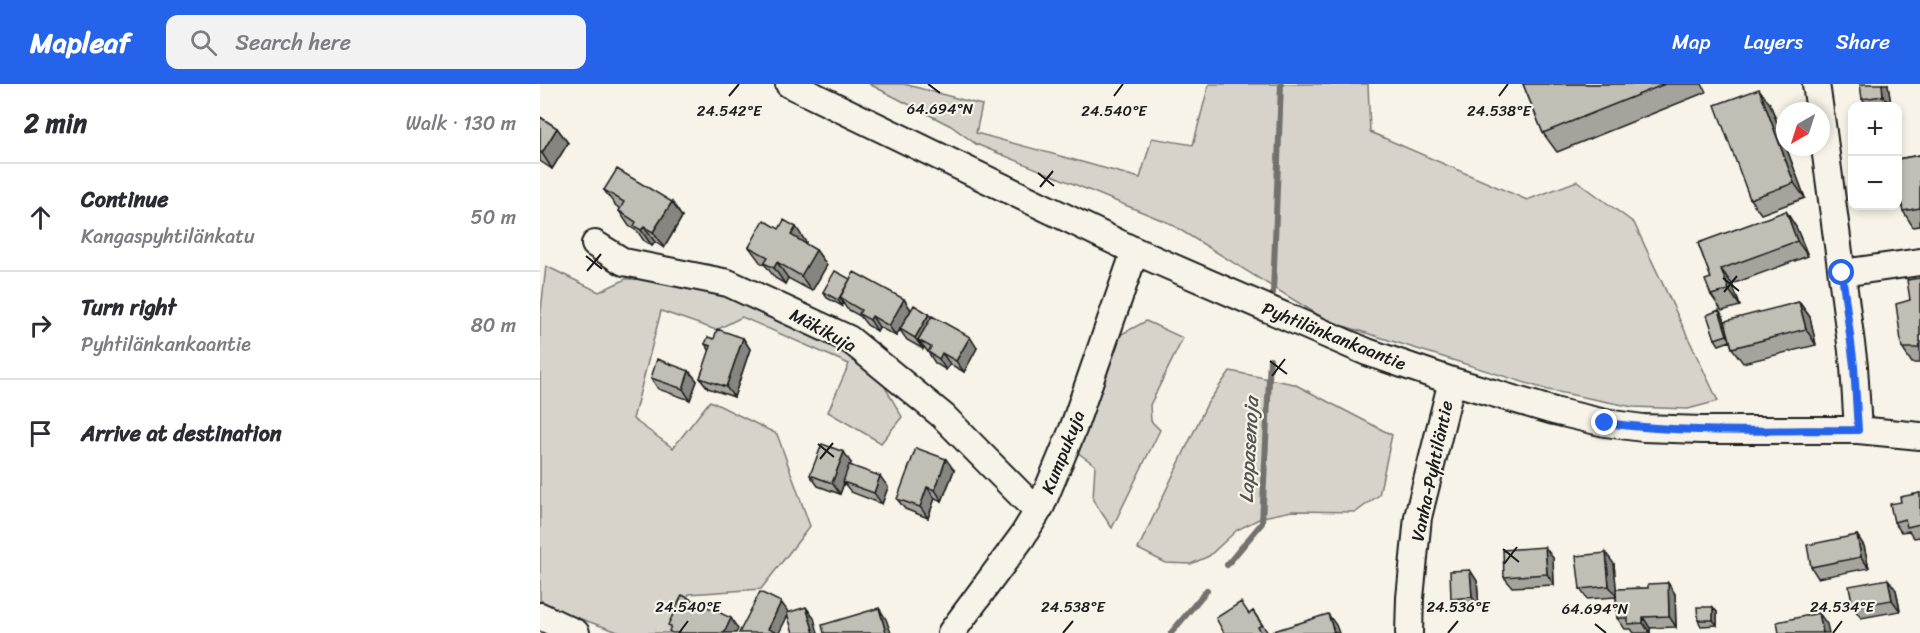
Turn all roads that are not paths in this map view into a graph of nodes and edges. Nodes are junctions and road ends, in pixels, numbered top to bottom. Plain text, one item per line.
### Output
1 (789, 84) edge
2 (1816, 84) edge
3 (1819, 102) edge
4 (1826, 156) edge
5 (595, 244) dead end
6 (1135, 251) junction
7 (1920, 262) edge
8 (1842, 273) junction
9 (1452, 381) junction
10 (1858, 430) junction
11 (1920, 436) edge
12 (1041, 506) junction
13 (540, 616) edge
14 (576, 633) edge
15 (951, 633) edge
16 (1409, 633) edge

1 - 6 street, Pyhtilänkankaantie
2 - 3 street
4 - 8 street
5 - 12 street, Mäkikuja
6 - 9 street, Pyhtilänkankaantie
6 - 12 street, Kumpukuja
7 - 8 street
8 - 10 street
9 - 10 street, Pyhtilänkankaantie
9 - 16 street, Vanha-Pyhtiläntie
10 - 11 street, Pyhtilänkankaantie
12 - 15 street, Kumpukuja
13 - 14 street

